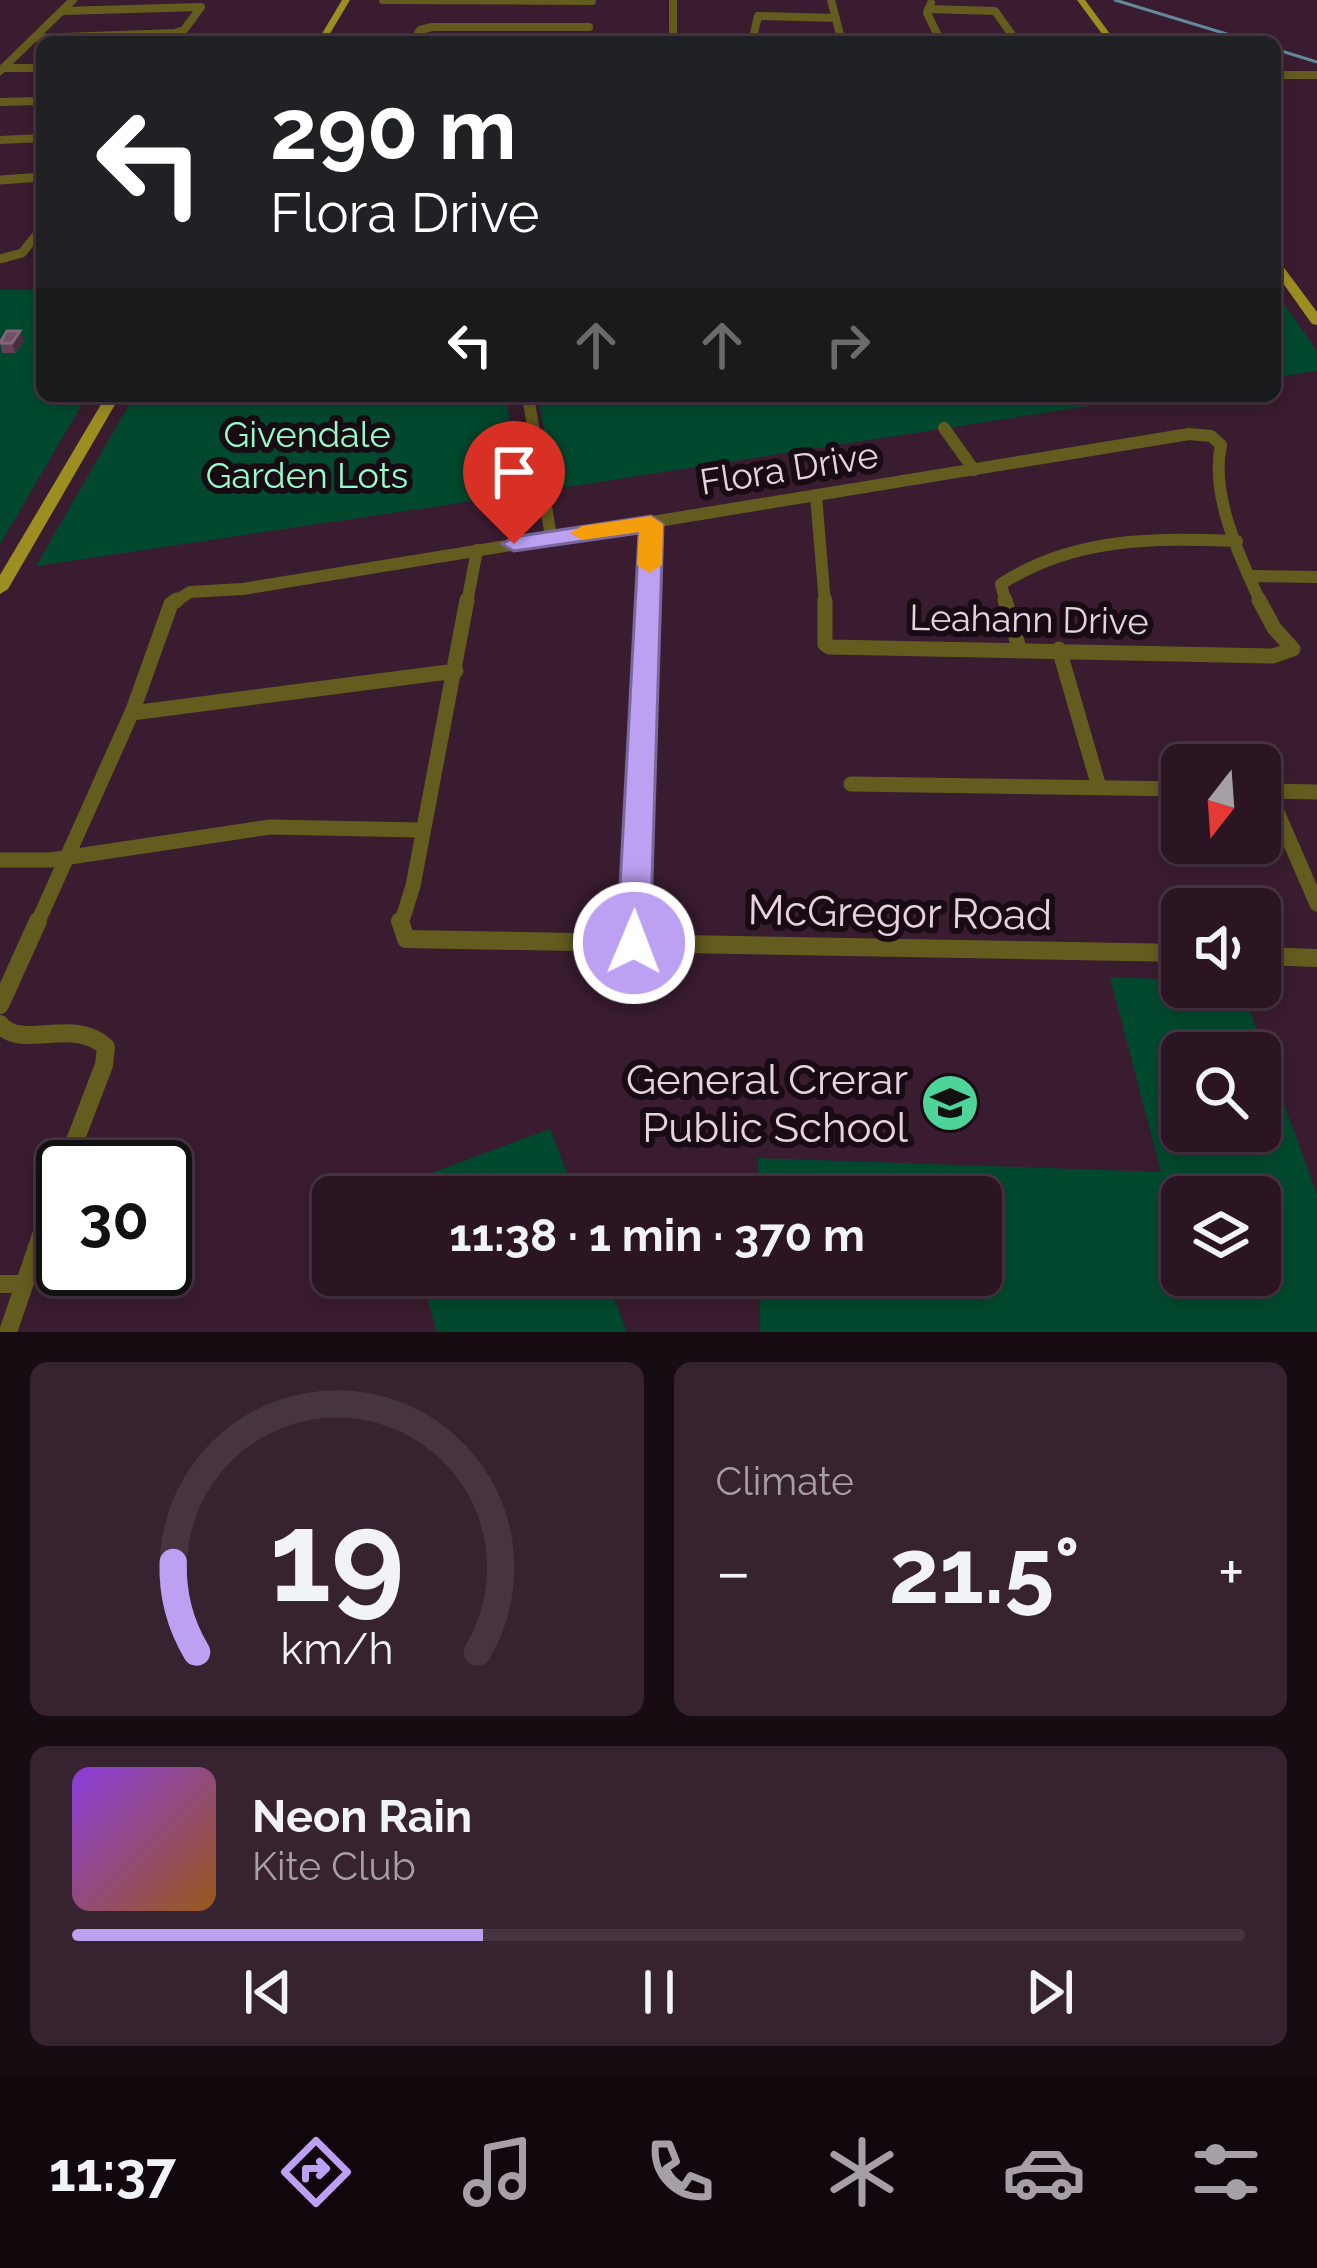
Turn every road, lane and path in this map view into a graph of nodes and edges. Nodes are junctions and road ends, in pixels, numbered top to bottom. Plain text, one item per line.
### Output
1 (74, 0) edge
2 (346, 0) edge
3 (383, 0) edge
4 (509, 0) edge
5 (592, 0) edge
6 (673, 0) edge
7 (831, 0) edge
8 (1082, 0) edge
9 (930, 4) edge
10 (63, 10) junction
11 (836, 18) junction
12 (589, 27) junction
13 (36, 36) edge
14 (90, 36) edge
15 (325, 36) edge
16 (416, 36) edge
17 (588, 36) edge
18 (673, 36) edge
19 (753, 36) edge
20 (840, 36) edge
21 (939, 36) edge
22 (1013, 36) edge
23 (1108, 36) edge
24 (34, 38) edge
25 (36, 68) edge
26 (1, 70) edge
27 (1281, 75) edge
28 (1317, 75) edge
29 (36, 100) edge
30 (0, 102) edge
31 (36, 138) edge
32 (0, 140) edge
33 (36, 177) edge
34 (0, 180) edge
35 (36, 236) edge
36 (0, 259) edge
37 (1281, 272) edge
38 (1317, 321) edge
39 (109, 402) edge
40 (529, 402) edge
41 (944, 428) dead end
42 (974, 470) junction
43 (816, 496) junction
44 (651, 524) junction
45 (550, 537) junction
46 (1237, 541) junction
47 (477, 550) junction
48 (1253, 576) junction
49 (1317, 577) edge
50 (0, 589) edge
51 (1019, 648) junction
52 (1059, 649) junction
53 (456, 671) junction
54 (132, 713) junction
55 (850, 784) dead end
56 (1099, 788) junction
57 (1161, 789) edge
58 (1281, 791) edge
59 (1317, 792) edge
60 (1281, 827) edge
61 (420, 830) junction
62 (67, 858) junction
63 (0, 860) edge
64 (1317, 904) edge
65 (634, 943) junction
66 (1161, 953) edge
67 (1281, 957) edge
68 (1317, 958) edge
69 (0, 1005) edge
70 (0, 1024) edge
71 (75, 1140) edge
72 (36, 1248) edge
73 (0, 1284) edge
74 (23, 1284) junction
75 (8, 1332) edge

1 - 10 street
2 - 15 main road
3 - 4 street
4 - 5 street
5 - 12 street
6 - 18 street
7 - 11 street
8 - 23 main road
9 - 21 street
9 - 22 street
10 - 13 street
10 - 14 street
11 - 19 street
11 - 20 street
12 - 16 street
12 - 17 street
24 - 26 street
25 - 26 street
27 - 28 street
29 - 30 street
31 - 32 street
33 - 34 street
35 - 36 street
37 - 38 main road
39 - 50 main road
40 - 45 street
41 - 42 street
42 - 43 street, Flora Drive
42 - 46 street, Flora Drive
43 - 44 street, Flora Drive
43 - 51 street, Leahann Drive
44 - 45 street, Flora Drive
44 - 65 street
45 - 47 street, Flora Drive
46 - 48 street, Flora Drive
46 - 51 street
47 - 53 street
47 - 54 street, Flora Drive
48 - 49 street
48 - 52 street, Leahann Drive
51 - 52 street, Leahann Drive
52 - 56 street
53 - 54 street
53 - 61 street
54 - 62 street, Flora Drive
55 - 56 street
56 - 57 street
58 - 59 street
60 - 64 street
61 - 62 street
61 - 65 street, McGregor Road
62 - 63 street
62 - 69 street, Flora Drive
65 - 66 street, McGregor Road
67 - 68 street
70 - 71 street
72 - 74 street
73 - 74 street
74 - 75 street

